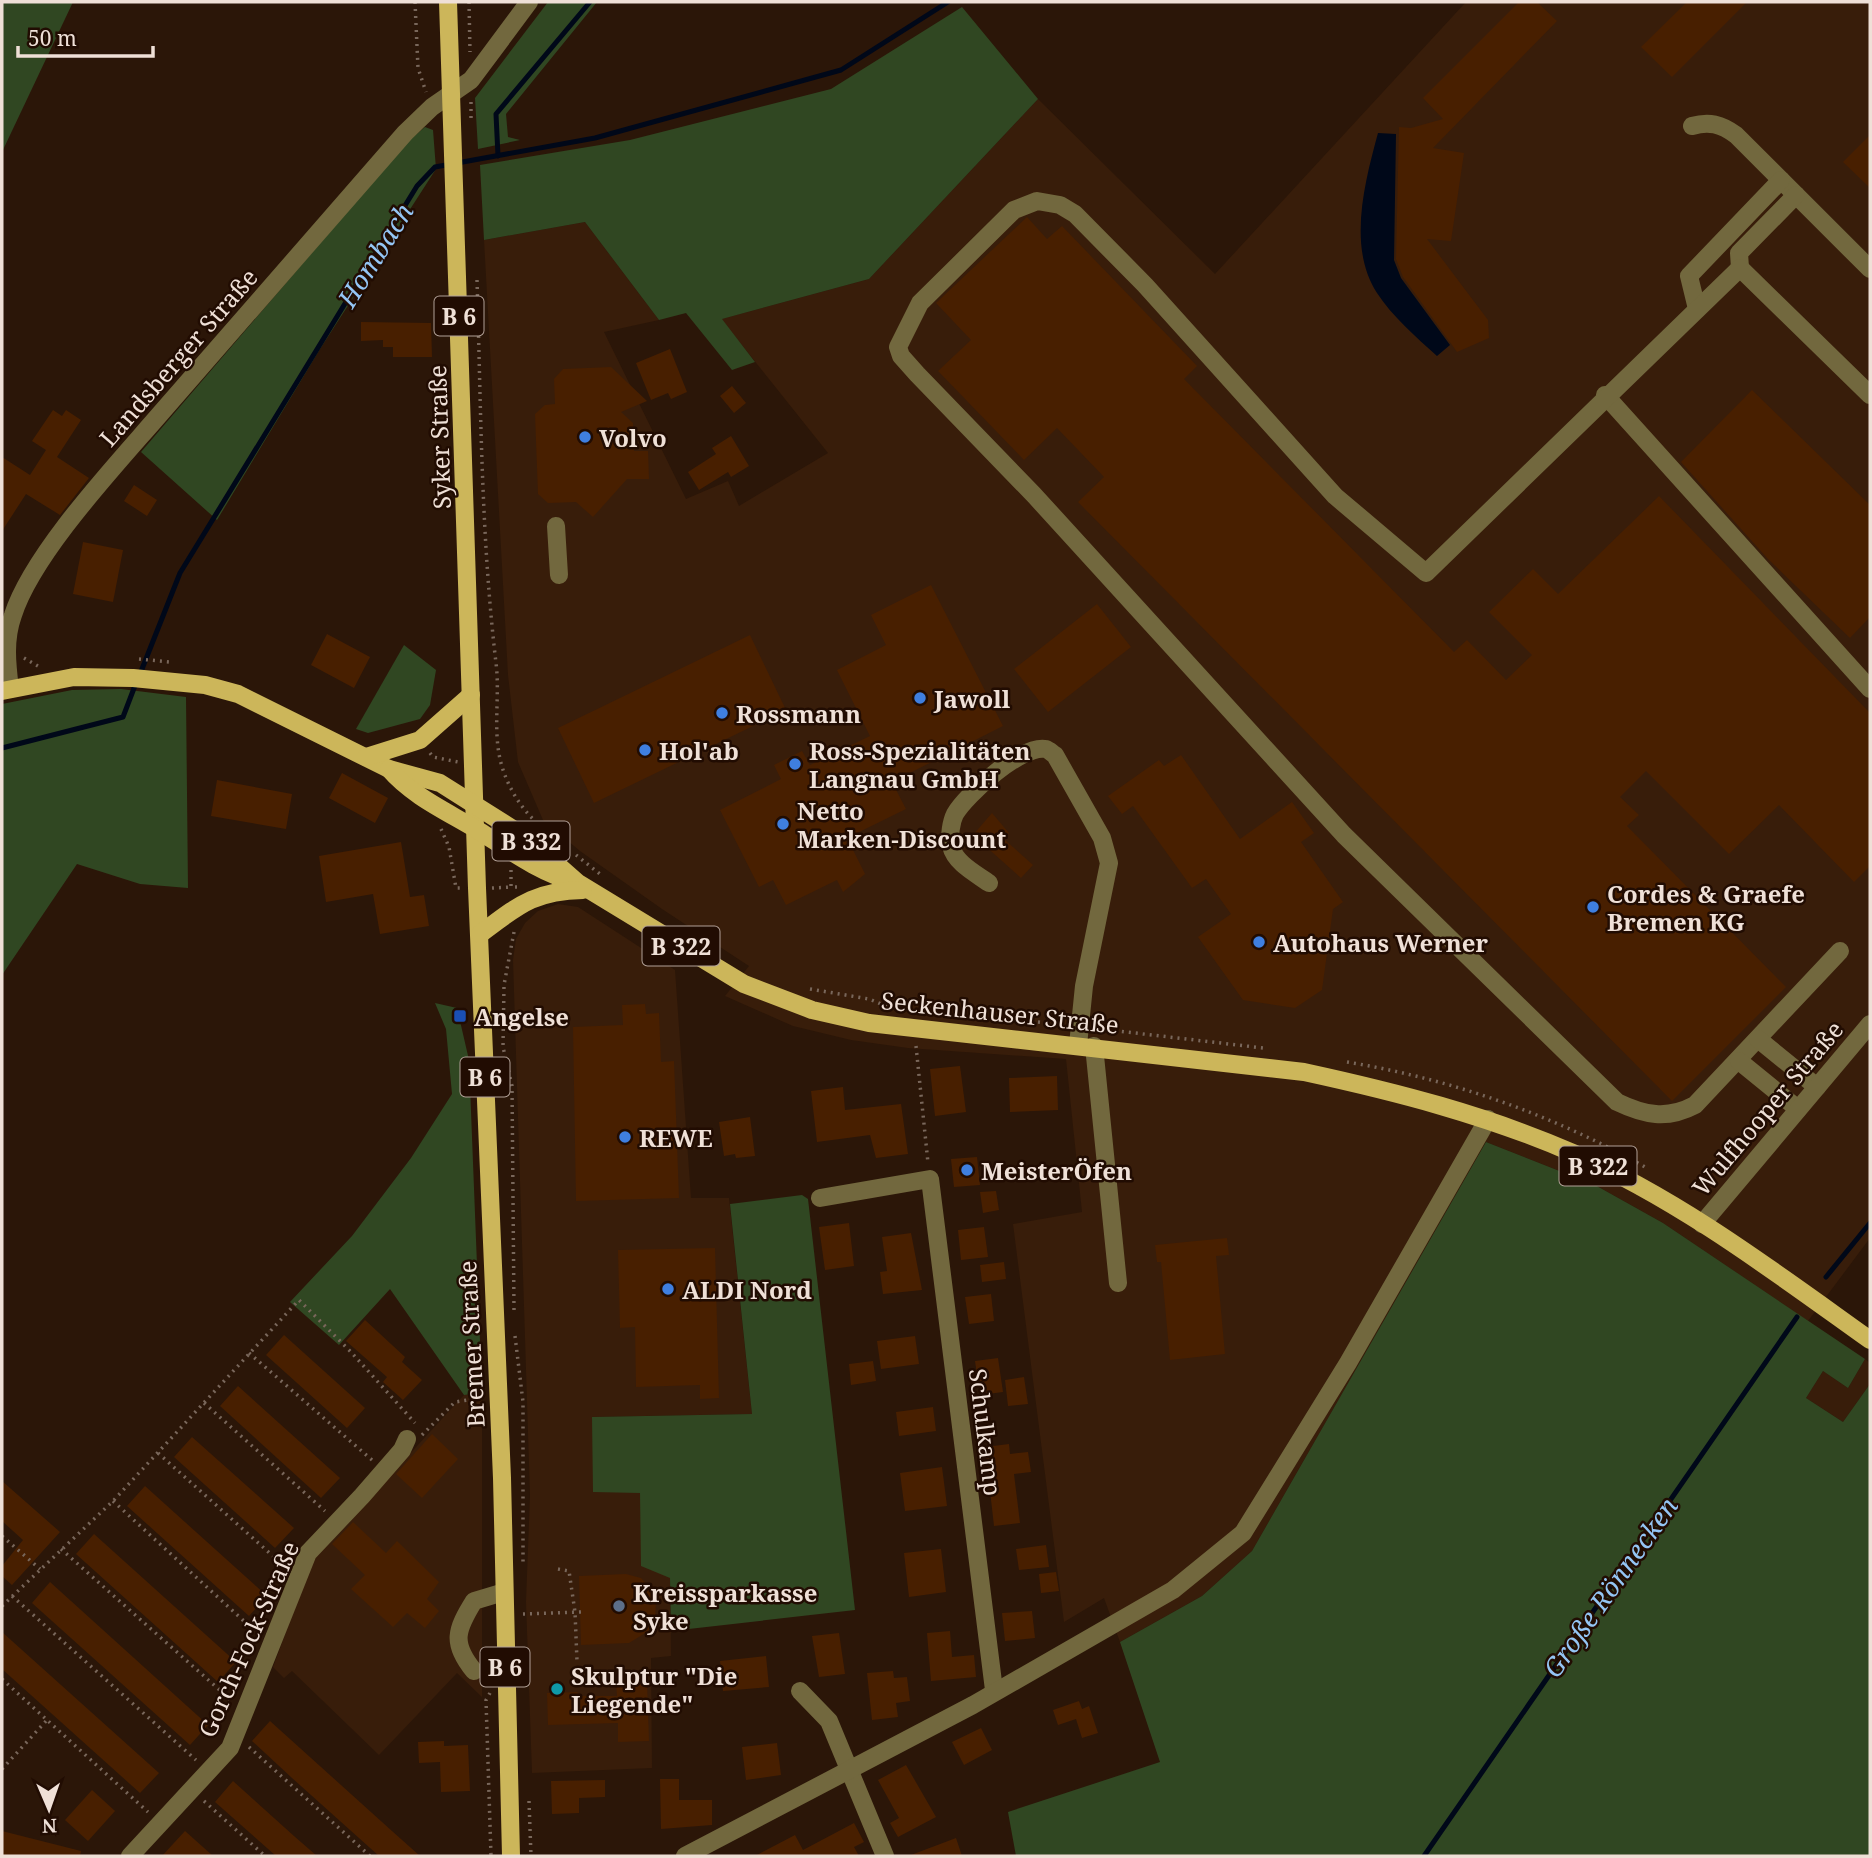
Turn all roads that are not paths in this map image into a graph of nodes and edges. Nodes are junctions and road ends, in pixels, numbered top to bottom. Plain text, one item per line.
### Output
1 (448, 2) edge
2 (529, 2) edge
3 (452, 94) junction
4 (1692, 126) dead end
5 (1781, 180) junction
6 (1796, 195) junction
7 (1740, 268) junction
8 (1870, 269) edge
9 (1697, 309) junction
10 (1605, 395) junction
11 (1870, 395) edge
12 (556, 526) dead end
13 (559, 575) dead end
14 (1870, 689) edge
15 (6, 690) edge
16 (471, 695) junction
17 (366, 757) junction
18 (389, 769) junction
19 (476, 807) junction
20 (477, 830) junction
21 (989, 883) dead end
22 (584, 887) junction
23 (480, 934) junction
24 (1840, 951) dead end
25 (1870, 1024) edge
26 (1758, 1039) junction
27 (1086, 1046) junction
28 (1739, 1060) junction
29 (1818, 1087) junction
30 (1798, 1109) junction
31 (1488, 1119) junction
32 (820, 1198) dead end
33 (1702, 1224) junction
34 (1118, 1283) dead end
35 (1870, 1340) edge
36 (407, 1439) road end
37 (504, 1592) junction
38 (474, 1671) dead end
39 (994, 1690) junction
40 (800, 1691) dead end
41 (850, 1767) junction
42 (130, 1856) edge
43 (511, 1856) edge
44 (685, 1856) edge
45 (885, 1856) edge

1 - 3 main road, Syker Straße / B 6
2 - 3 street, Landsberger Straße
3 - 15 street, Landsberger Straße
3 - 16 main road, Syker Straße / B 6
4 - 5 street
5 - 6 street
5 - 9 street
6 - 7 street
6 - 8 street
7 - 9 street
7 - 11 street
9 - 10 street
10 - 14 street
10 - 28 street
12 - 13 street
15 - 17 main road
16 - 17 main road
16 - 19 main road, Syker Straße / B 6
17 - 18 main road
18 - 19 main road
18 - 20 main road
19 - 20 main road, Syker Straße / B 6
19 - 22 main road, B 332
20 - 22 main road, B 322
20 - 23 main road, Bremer Straße / B 6
21 - 27 street
22 - 23 main road
22 - 27 main road, Seckenhauser Straße / B 322
23 - 37 main road, Bremer Straße / B 6
24 - 26 street
25 - 29 street, Wulfhooper Straße
26 - 28 street
26 - 29 street
27 - 31 main road, Seckenhauser Straße / B 322
27 - 34 street
28 - 30 street
29 - 30 street, Wulfhooper Straße
30 - 33 street, Wulfhooper Straße
31 - 33 main road, B 322
31 - 39 street
32 - 39 street, Schulkamp
33 - 35 main road, B 322
36 - 42 street, Gorch-Fock-Straße
37 - 38 street
37 - 43 main road, Bremer Straße / B 6
39 - 41 street
40 - 41 street
41 - 44 street
41 - 45 street

